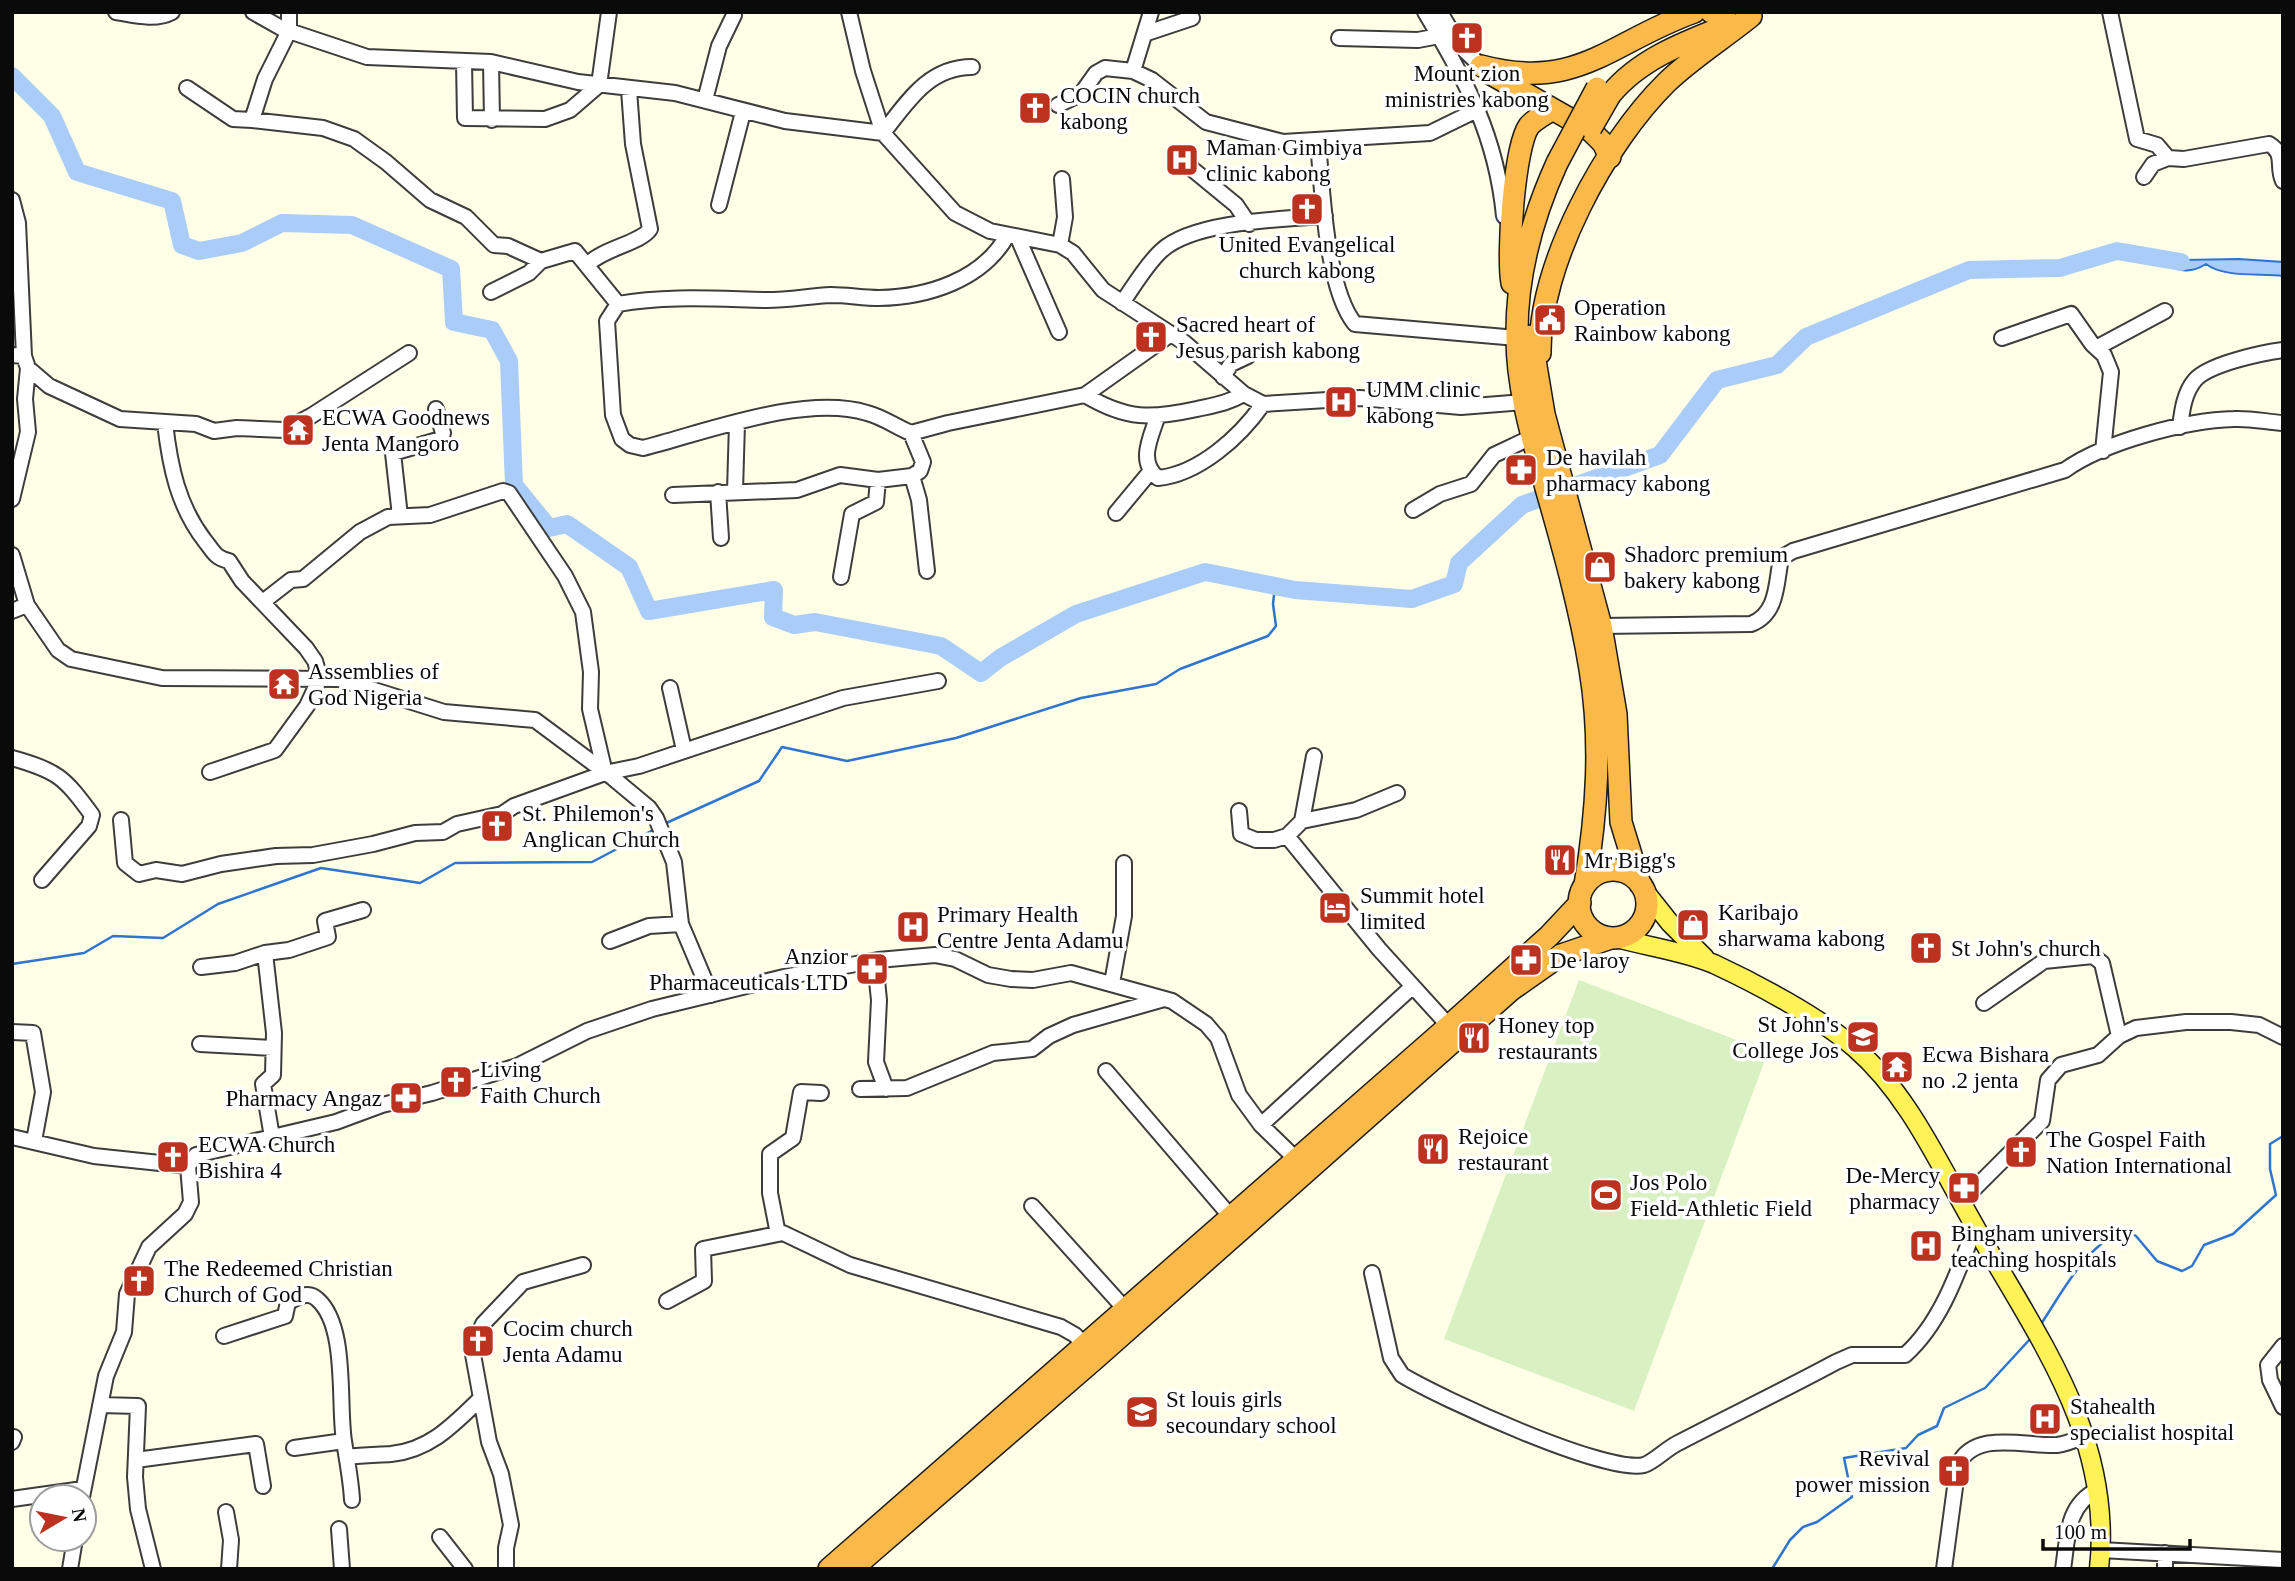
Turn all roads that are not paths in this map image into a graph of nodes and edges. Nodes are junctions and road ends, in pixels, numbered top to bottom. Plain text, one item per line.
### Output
1 (116, 12) edge
2 (172, 12) edge
3 (253, 12) edge
4 (289, 12) edge
5 (610, 12) edge
6 (849, 12) edge
7 (1151, 12) edge
8 (1425, 12) edge
9 (1440, 12) edge
10 (1694, 12) edge
11 (2110, 12) edge
12 (1717, 13) edge
13 (133, 14) edge
14 (1754, 14) edge
15 (734, 15) dead end
16 (1192, 18) dead end
17 (289, 31) junction
18 (1147, 33) junction
19 (1439, 36) junction
20 (1339, 38) dead end
21 (464, 62) junction
22 (491, 62) junction
23 (1481, 66) junction
24 (972, 67) dead end
25 (1133, 71) junction
26 (599, 85) junction
27 (187, 88) dead end
28 (629, 90) junction
29 (1603, 91) junction
30 (705, 100) junction
31 (1058, 105) dead end
32 (1479, 109) junction
33 (1551, 110) junction
34 (743, 112) junction
35 (253, 120) junction
36 (492, 120) junction
37 (883, 133) junction
38 (1318, 141) junction
39 (1610, 157) junction
40 (2168, 158) junction
41 (1563, 165) junction
42 (1191, 168) dead end
43 (2144, 177) dead end
44 (1062, 179) dead end
45 (2283, 181) edge
46 (12, 200) edge
47 (719, 205) dead end
48 (1325, 216) junction
49 (1249, 224) junction
50 (1012, 237) junction
51 (1060, 245) junction
52 (541, 261) junction
53 (1510, 262) junction
54 (588, 264) junction
55 (491, 292) dead end
56 (1122, 303) junction
57 (618, 304) junction
58 (1518, 305) junction
59 (2165, 312) dead end
60 (1059, 332) dead end
61 (1171, 334) junction
62 (1517, 338) junction
63 (2002, 338) dead end
64 (2096, 348) junction
65 (2283, 350) edge
66 (409, 353) dead end
67 (1248, 356) dead end
68 (21, 360) edge
69 (1223, 377) junction
70 (1244, 394) junction
71 (1085, 396) junction
72 (1524, 402) junction
73 (1263, 404) junction
74 (436, 409) dead end
75 (1544, 414) junction
76 (1157, 418) junction
77 (166, 423) junction
78 (2283, 423) edge
79 (737, 424) junction
80 (2180, 427) junction
81 (911, 433) junction
82 (1532, 437) junction
83 (2103, 451) junction
84 (1150, 472) junction
85 (1551, 472) junction
86 (912, 476) junction
87 (878, 480) junction
88 (735, 491) junction
89 (718, 492) junction
90 (673, 495) dead end
91 (12, 499) edge
92 (1561, 508) junction
93 (1413, 510) dead end
94 (1116, 513) dead end
95 (400, 516) junction
96 (721, 538) dead end
97 (12, 555) edge
98 (927, 571) dead end
99 (841, 577) dead end
100 (264, 601) junction
101 (27, 605) junction
102 (12, 611) edge
103 (1601, 626) junction
104 (320, 678) junction
105 (937, 681) dead end
106 (670, 688) dead end
107 (684, 750) junction
108 (1314, 756) dead end
109 (12, 758) edge
110 (210, 772) dead end
111 (605, 773) junction
112 (1397, 793) dead end
113 (1239, 811) dead end
114 (121, 820) dead end
115 (1302, 821) junction
116 (1287, 836) junction
117 (1124, 863) dead end
118 (42, 880) dead end
119 (1642, 887) junction
120 (1582, 894) junction
121 (363, 910) dead end
122 (681, 924) junction
123 (1614, 938) junction
124 (610, 941) dead end
125 (265, 953) junction
126 (875, 961) junction
127 (1714, 964) junction
128 (201, 967) dead end
129 (1112, 983) junction
130 (1412, 987) junction
131 (711, 995) junction
132 (1166, 999) junction
133 (1984, 1003) dead end
134 (1449, 1026) junction
135 (12, 1032) edge
136 (2119, 1036) junction
137 (2283, 1037) edge
138 (200, 1044) dead end
139 (273, 1048) junction
140 (1106, 1071) dead end
141 (860, 1089) dead end
142 (886, 1089) junction
143 (821, 1093) dead end
144 (1261, 1125) junction
145 (12, 1137) edge
146 (272, 1137) junction
147 (34, 1141) junction
148 (1296, 1160) junction
149 (188, 1166) junction
150 (1961, 1202) junction
151 (1032, 1206) dead end
152 (1231, 1217) junction
153 (1975, 1227) junction
154 (778, 1234) junction
155 (583, 1265) dead end
156 (1372, 1273) dead end
157 (667, 1301) dead end
158 (1125, 1309) junction
159 (224, 1336) dead end
160 (2283, 1346) edge
161 (1091, 1351) junction
162 (481, 1398) junction
163 (100, 1405) junction
164 (2283, 1407) edge
165 (2084, 1436) junction
166 (344, 1441) junction
167 (294, 1448) dead end
168 (348, 1457) junction
169 (136, 1460) junction
170 (84, 1483) edge
171 (263, 1486) dead end
172 (2097, 1490) junction
173 (352, 1500) dead end
174 (226, 1512) dead end
175 (339, 1529) dead end
176 (440, 1537) dead end
177 (2101, 1550) junction
178 (2165, 1553) junction
179 (2283, 1560) edge
180 (153, 1569) edge
181 (229, 1569) edge
182 (342, 1569) edge
183 (466, 1569) edge
184 (506, 1569) edge
185 (829, 1569) edge
186 (852, 1569) edge
187 (1944, 1569) edge
188 (2063, 1569) edge
189 (2099, 1569) edge
190 (2165, 1569) edge

1 - 13 street
2 - 13 street
3 - 17 street
4 - 17 street
5 - 26 street
6 - 37 street
7 - 18 street
8 - 19 street
9 - 23 street
10 - 23 highway
11 - 40 street
12 - 29 highway
14 - 29 highway
14 - 39 highway
15 - 30 street
16 - 18 street
17 - 21 street
17 - 35 street
18 - 25 street
19 - 20 street
19 - 32 street
21 - 22 street
21 - 36 street
22 - 26 street
22 - 36 street
23 - 33 highway
24 - 37 street
25 - 31 street
25 - 38 street
26 - 28 street
26 - 36 street
27 - 35 street
28 - 30 street
28 - 54 street
29 - 41 highway, bridge
30 - 34 street
32 - 38 street
32 - 53 street
33 - 39 highway
33 - 53 highway
34 - 37 street
34 - 47 street
35 - 52 street
37 - 50 street
38 - 48 street
39 - 75 highway
40 - 43 street
40 - 45 street
41 - 58 highway
41 - 75 highway
42 - 49 street
44 - 51 street
46 - 68 street
48 - 49 street
48 - 62 street
49 - 56 street
50 - 51 street
50 - 57 street
50 - 60 street
51 - 56 street
52 - 54 street
52 - 55 street
53 - 58 highway
54 - 57 street
56 - 61 street
57 - 79 street
58 - 62 highway
59 - 64 street
61 - 69 street
61 - 71 street
62 - 72 highway
63 - 64 street
64 - 83 street
65 - 80 street
66 - 77 street
67 - 69 street
68 - 77 street
68 - 91 street
69 - 70 street
70 - 73 street
70 - 76 street
71 - 76 street
71 - 81 street
72 - 73 street
72 - 82 highway
73 - 84 street
74 - 95 street
75 - 85 highway
76 - 84 street
77 - 100 street
78 - 80 street
79 - 81 street
79 - 88 street
80 - 83 street
81 - 86 street
82 - 85 highway
82 - 93 street
83 - 103 street
84 - 94 street
85 - 92 highway
86 - 87 street
86 - 98 street
87 - 88 street
87 - 99 street
88 - 89 street
89 - 90 street
89 - 96 street
92 - 103 highway
92 - 120 highway
95 - 100 street
95 - 111 street
97 - 101 street
100 - 104 street
101 - 102 street
101 - 104 street
103 - 119 highway
104 - 110 street
104 - 111 street
105 - 107 street
106 - 107 street
107 - 111 street
108 - 115 street
109 - 118 street
111 - 114 street
111 - 122 street
112 - 115 street
113 - 116 street
115 - 116 street
116 - 130 street
117 - 129 street
119 - 120 highway
119 - 123 highway
119 - 127 main road
120 - 123 highway
120 - 134 highway
121 - 125 street
122 - 124 street
122 - 131 street
123 - 127 main road
123 - 161 highway
125 - 128 street
125 - 139 street
126 - 129 street
126 - 131 street
126 - 142 street
127 - 150 main road
129 - 132 street
130 - 134 street
130 - 144 street
131 - 146 street
132 - 142 street
132 - 144 street
133 - 136 street
134 - 148 highway
135 - 147 street
136 - 137 street
136 - 150 street
138 - 139 street
139 - 146 street
140 - 152 street
141 - 142 street
143 - 154 street
144 - 148 street
145 - 147 street
146 - 149 street
147 - 149 street
148 - 152 highway
149 - 163 street
150 - 153 main road
151 - 158 street
152 - 158 highway
153 - 156 street
153 - 165 main road
154 - 157 street
154 - 161 street
155 - 162 street
158 - 161 highway
159 - 166 street
160 - 164 street
161 - 185 highway
161 - 186 highway
162 - 168 street
162 - 184 street
163 - 169 street
163 - 170 street
165 - 172 main road
165 - 187 street
166 - 167 street
166 - 168 street
168 - 173 street
169 - 171 street
169 - 180 street
172 - 177 main road
172 - 188 street
174 - 181 street
175 - 182 street
176 - 183 street
177 - 178 street
177 - 189 main road
178 - 179 street
178 - 190 street

